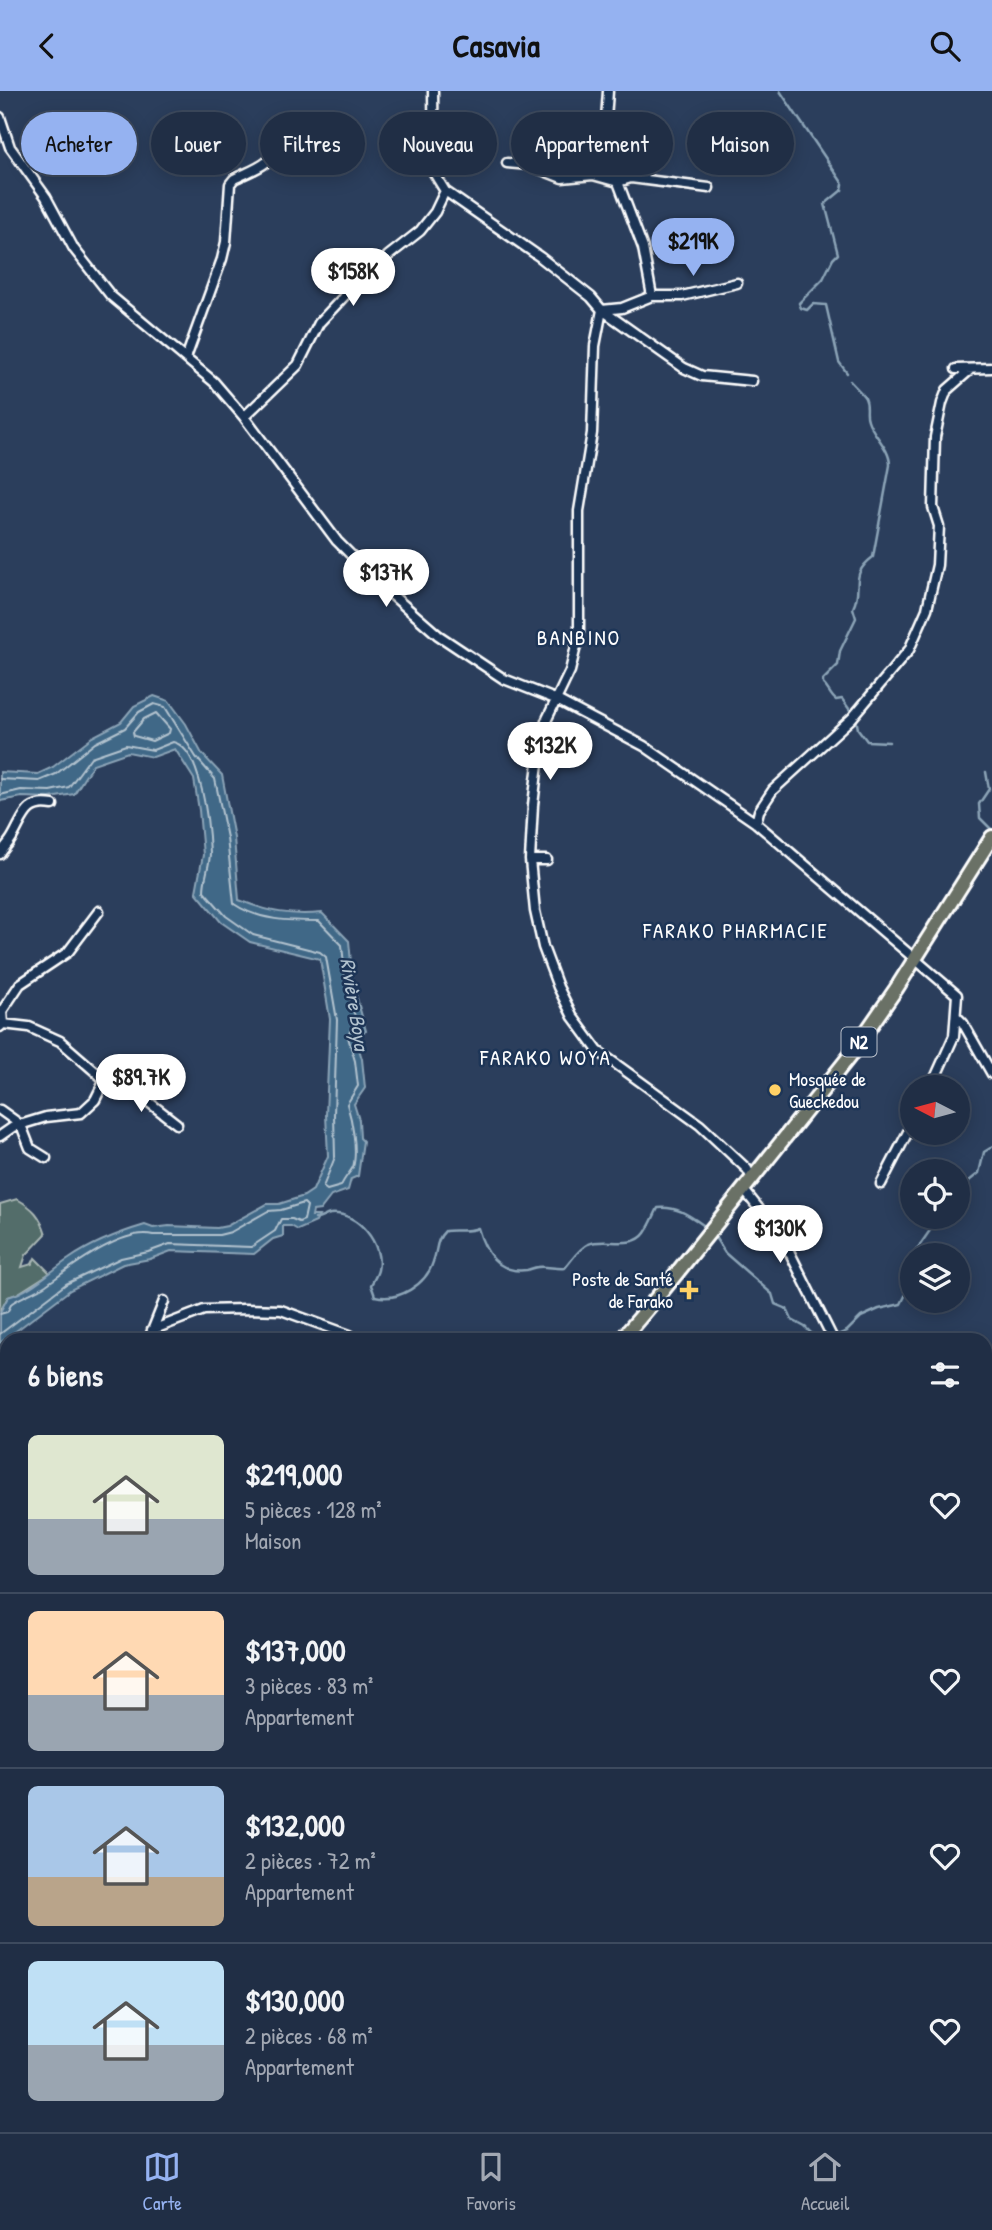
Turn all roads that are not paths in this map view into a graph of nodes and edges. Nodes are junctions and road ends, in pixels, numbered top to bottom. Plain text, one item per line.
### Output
1 (433, 91) edge
2 (608, 91) edge
3 (433, 112) edge
4 (0, 117) edge
5 (507, 163) dead end
6 (260, 166) edge
7 (435, 175) edge
8 (618, 182) junction
9 (709, 188) dead end
10 (445, 191) junction
11 (737, 283) dead end
12 (652, 296) junction
13 (602, 310) junction
14 (186, 358) junction
15 (992, 368) edge
16 (956, 369) dead end
17 (971, 369) junction
18 (752, 381) dead end
19 (244, 417) junction
20 (555, 699) junction
21 (53, 805) dead end
22 (756, 823) junction
23 (989, 841) edge
24 (0, 854) edge
25 (530, 860) junction
26 (547, 860) dead end
27 (99, 911) dead end
28 (915, 958) junction
29 (956, 1016) junction
30 (1, 1026) edge
31 (992, 1074) edge
32 (937, 1075) edge
33 (105, 1080) junction
34 (0, 1110) edge
35 (177, 1124) dead end
36 (21, 1125) junction
37 (0, 1136) edge
38 (901, 1145) edge
39 (46, 1158) dead end
40 (752, 1178) junction
41 (881, 1184) dead end
42 (744, 1190) junction
43 (164, 1301) dead end
44 (152, 1330) junction
45 (151, 1333) edge
46 (345, 1333) edge
47 (627, 1333) edge
48 (831, 1333) edge

1 - 3 street
2 - 8 street
4 - 14 street
5 - 8 street
6 - 14 street
7 - 10 street
8 - 9 street
8 - 12 street
10 - 13 street
10 - 19 street
11 - 12 street
12 - 13 street
13 - 18 street
13 - 20 street
14 - 19 street
15 - 17 street
16 - 17 street
17 - 22 street
19 - 20 street
20 - 22 street
20 - 25 street
21 - 24 street
22 - 28 street
23 - 28 highway, N2
25 - 26 street
25 - 40 street
27 - 30 street
28 - 29 street
28 - 40 highway, N2
29 - 31 street
29 - 32 street
30 - 33 street
33 - 35 street
33 - 36 street
34 - 36 street
36 - 37 street
36 - 39 street
38 - 41 street
40 - 42 highway, N2
42 - 47 highway, N2
42 - 48 street
43 - 44 street
44 - 45 street
44 - 46 street

